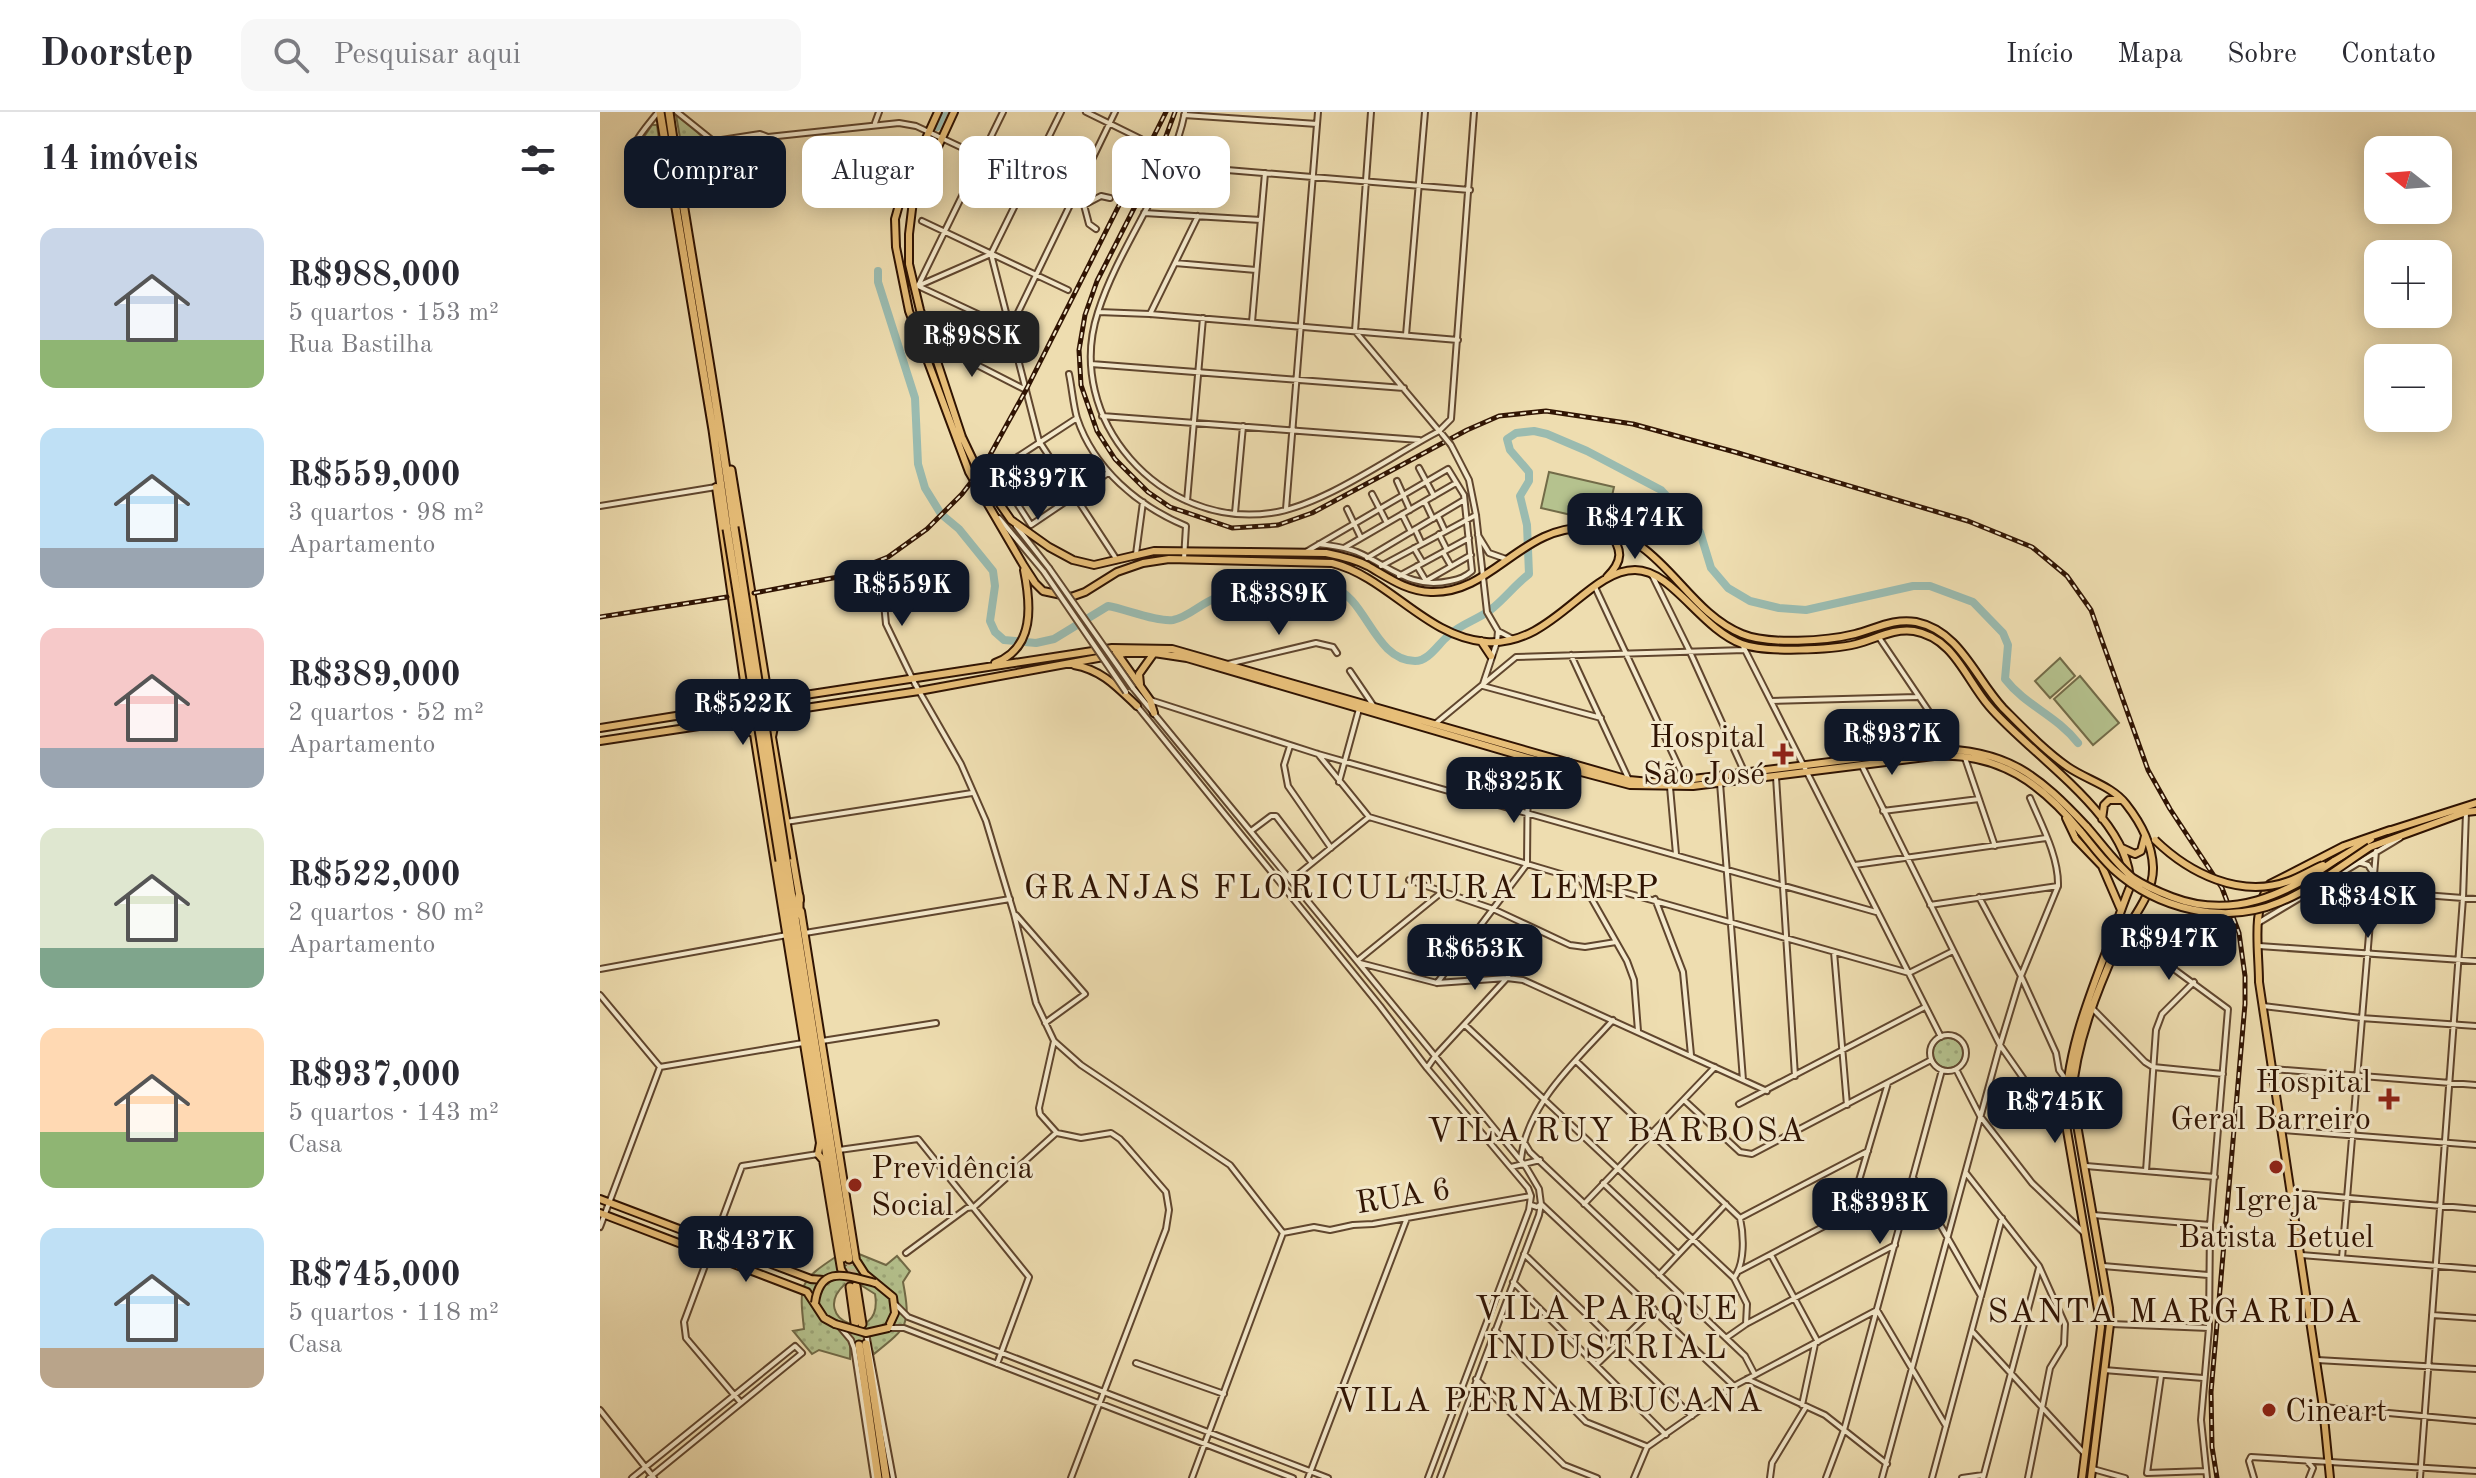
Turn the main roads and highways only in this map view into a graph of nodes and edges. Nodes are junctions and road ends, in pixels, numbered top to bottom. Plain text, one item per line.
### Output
1 (659, 112) edge
2 (669, 112) edge
3 (938, 112) edge
4 (954, 112) edge
5 (664, 136) edge
6 (671, 136) edge
7 (679, 208) edge
8 (899, 272) junction
9 (916, 287) junction
10 (908, 307) junction
11 (717, 430) junction
12 (716, 487) joint
13 (1608, 531) junction
14 (1184, 555) junction
15 (1024, 566) junction
16 (1596, 586) junction
17 (1478, 641) junction
18 (1112, 648) junction
19 (1154, 653) junction
20 (1117, 654) junction
21 (1491, 656) road end
22 (1070, 665) junction
23 (981, 669) junction
24 (766, 686) junction
25 (1136, 687) junction
26 (745, 688) junction
27 (774, 691) junction
28 (733, 703) junction
29 (1137, 706) road end
30 (1152, 707) road end
31 (779, 719) junction
32 (634, 723) junction
33 (736, 723) junction
34 (623, 724) junction
35 (774, 727) junction
36 (1434, 727) junction
37 (600, 728) edge
38 (754, 734) junction
39 (637, 736) junction
40 (625, 738) junction
41 (600, 741) edge
42 (1747, 776) junction
43 (1686, 783) junction
44 (1670, 784) junction
45 (2124, 801) junction
46 (2476, 803) edge
47 (2063, 810) junction
48 (2476, 811) edge
49 (2102, 819) junction
50 (2084, 830) junction
51 (2390, 830) junction
52 (2146, 832) junction
53 (2370, 847) junction
54 (2122, 848) junction
55 (783, 860) junction
56 (2334, 861) junction
57 (799, 896) junction
58 (788, 906) junction
59 (2121, 911) junction
60 (787, 935) junction
61 (801, 952) junction
62 (600, 1199) edge
63 (602, 1214) edge
64 (845, 1276) junction
65 (823, 1280) junction
66 (875, 1283) junction
67 (853, 1286) tunnel mouth
68 (815, 1303) junction
69 (859, 1324) tunnel mouth
70 (2085, 1455) junction
71 (876, 1478) edge
72 (886, 1478) edge
73 (2082, 1478) edge
74 (2090, 1478) edge
75 (2327, 1478) edge

1 - 5 highway
2 - 6 highway
3 - 8 main road
4 - 9 main road
7 - 11 highway
8 - 9 main road
8 - 10 main road
9 - 10 main road
9 - 14 main road
10 - 15 main road
11 - 12 highway
11 - 24 highway
11 - 55 highway, bridge
12 - 26 main road
13 - 14 main road
13 - 16 main road
13 - 45 main road
14 - 15 main road
14 - 17 main road
15 - 23 main road
16 - 17 main road
16 - 49 main road
17 - 21 main road
18 - 20 main road
18 - 23 main road
18 - 36 main road
19 - 20 main road
19 - 25 main road
19 - 36 main road
20 - 22 main road
20 - 25 main road
22 - 29 main road
22 - 31 main road
23 - 27 main road
24 - 26 main road
24 - 27 main road
25 - 30 main road
26 - 28 main road
27 - 31 main road
28 - 32 main road
28 - 33 main road
31 - 35 main road
32 - 34 main road
32 - 39 main road
33 - 38 main road
33 - 39 main road
34 - 37 main road
34 - 40 main road
35 - 38 main road
35 - 57 main road
36 - 44 main road
36 - 44 main road
38 - 60 main road
39 - 40 main road
40 - 41 main road
42 - 43 main road
42 - 43 main road
42 - 47 main road
42 - 50 main road
43 - 44 main road
45 - 49 main road
45 - 52 main road
46 - 51 main road
47 - 50 main road
47 - 59 main road
48 - 53 main road
49 - 54 main road
50 - 53 main road, bridge
50 - 56 main road, bridge
51 - 53 main road
51 - 75 main road
52 - 54 main road
52 - 56 main road, bridge
52 - 74 main road
53 - 56 main road
54 - 59 main road
55 - 58 highway
55 - 61 highway
57 - 61 highway
57 - 66 main road
58 - 60 highway
58 - 61 highway
59 - 70 main road
60 - 64 main road
62 - 65 main road
63 - 68 main road
64 - 65 main road, bridge
64 - 66 main road, bridge
65 - 68 main road, bridge
66 - 68 main road, bridge
67 - 69 highway
70 - 73 main road
70 - 74 main road
71 - 72 highway

